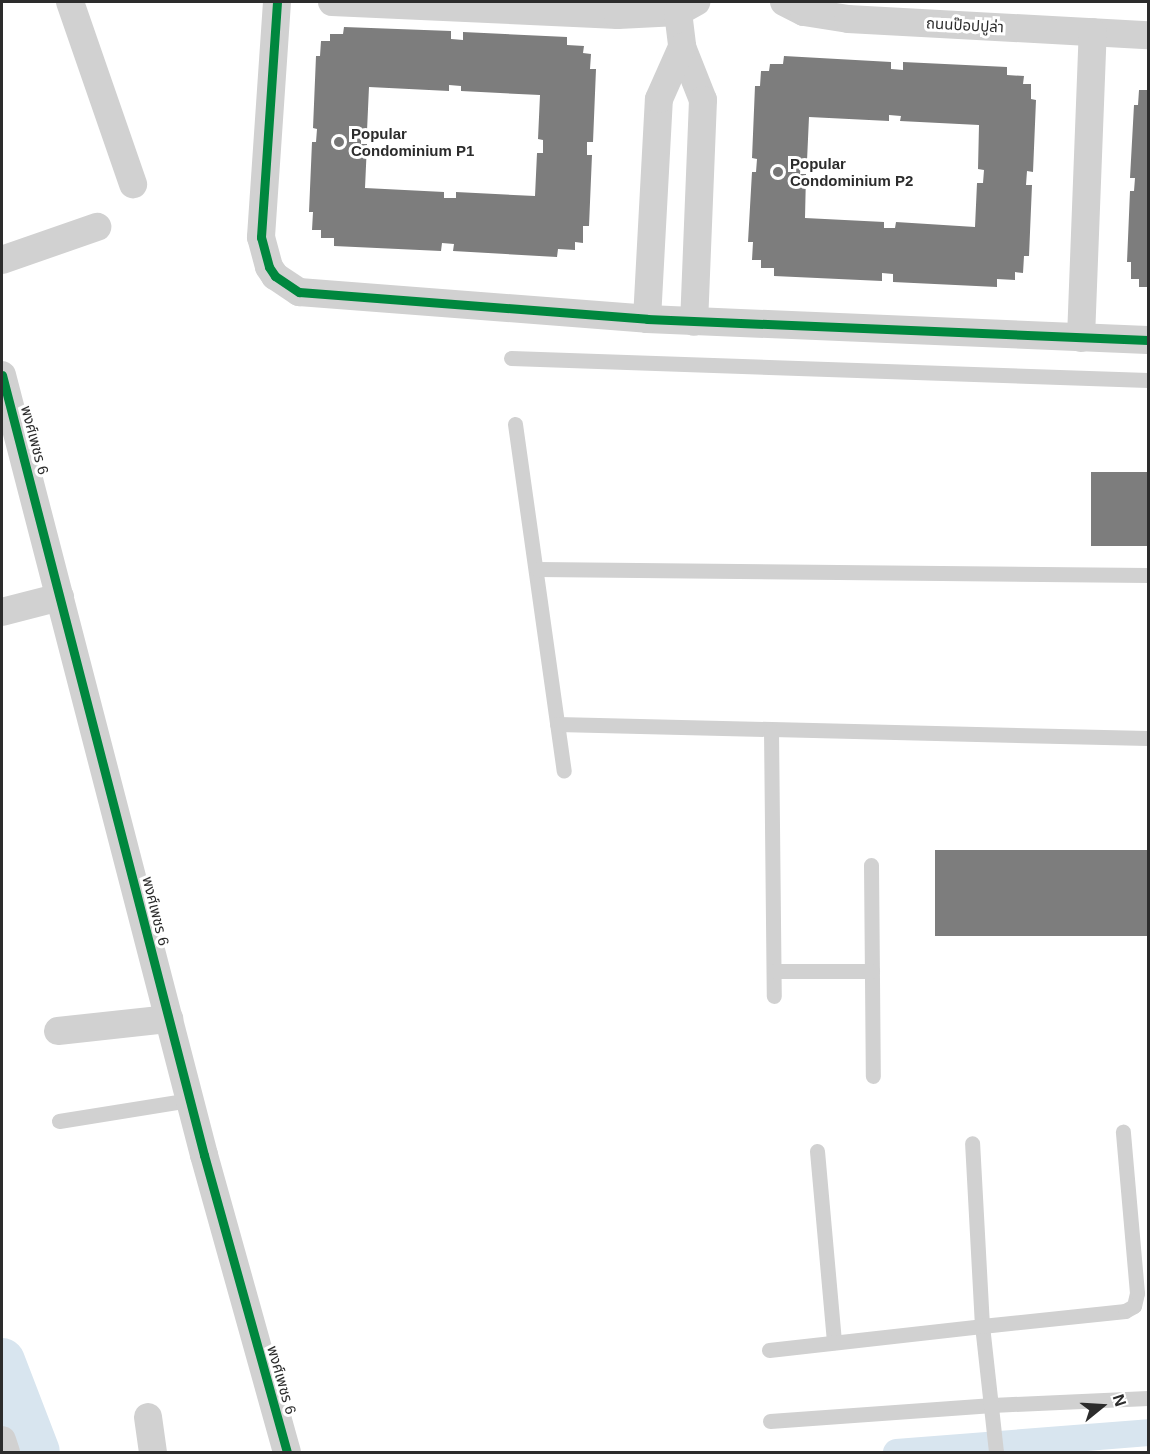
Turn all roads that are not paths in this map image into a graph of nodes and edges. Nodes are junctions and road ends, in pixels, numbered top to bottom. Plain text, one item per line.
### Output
1 (70, 2) edge
2 (277, 2) edge
3 (332, 2) edge
4 (784, 2) edge
5 (687, 7) edge
6 (1093, 32) junction
7 (1149, 35) edge
8 (682, 47) junction
9 (133, 184) dead end
10 (97, 227) dead end
11 (2, 260) edge
12 (647, 319) junction
13 (694, 322) junction
14 (1081, 338) junction
15 (1149, 340) edge
16 (511, 358) dead end
17 (2, 375) edge
18 (1149, 380) edge
19 (6, 404) edge
20 (515, 424) dead end
21 (537, 569) junction
22 (1149, 575) edge
23 (60, 597) junction
24 (2, 612) edge
25 (557, 724) junction
26 (771, 729) junction
27 (1149, 738) edge
28 (564, 771) dead end
29 (871, 865) dead end
30 (774, 970) junction
31 (872, 971) junction
32 (774, 996) dead end
33 (169, 1019) junction
34 (58, 1031) dead end
35 (873, 1076) dead end
36 (190, 1100) junction
37 (60, 1121) dead end
38 (1123, 1132) dead end
39 (972, 1143) dead end
40 (818, 1151) dead end
41 (982, 1326) junction
42 (834, 1342) junction
43 (769, 1350) dead end
44 (1149, 1398) edge
45 (992, 1405) junction
46 (148, 1417) dead end
47 (770, 1421) dead end
48 (2, 1440) edge
49 (6, 1452) edge
50 (153, 1452) edge
51 (287, 1452) edge
52 (996, 1452) edge

1 - 9 street
2 - 12 street
3 - 5 street
4 - 6 street, ถนนป๊อปปูล่า
5 - 8 street
6 - 7 street, ถนนป๊อปปูล่า
6 - 14 street
8 - 12 street
8 - 13 street
10 - 11 street
12 - 13 street
13 - 14 street
14 - 15 street
16 - 18 lane
17 - 19 street, พงศ์เพชร 6
19 - 23 street, พงศ์เพชร 6
20 - 21 lane
21 - 22 lane
21 - 25 lane
23 - 24 street
23 - 33 street, พงศ์เพชร 6
25 - 26 lane
25 - 28 lane
26 - 27 lane
26 - 30 lane
29 - 31 lane
30 - 31 lane
30 - 32 lane
31 - 35 lane
33 - 34 street
33 - 36 street, พงศ์เพชร 6
36 - 37 lane
36 - 51 street, พงศ์เพชร 6
38 - 41 lane
39 - 41 lane
40 - 42 lane
41 - 42 lane
41 - 45 lane
42 - 43 lane
44 - 45 lane
45 - 47 lane
45 - 52 lane
46 - 50 street
48 - 49 street

